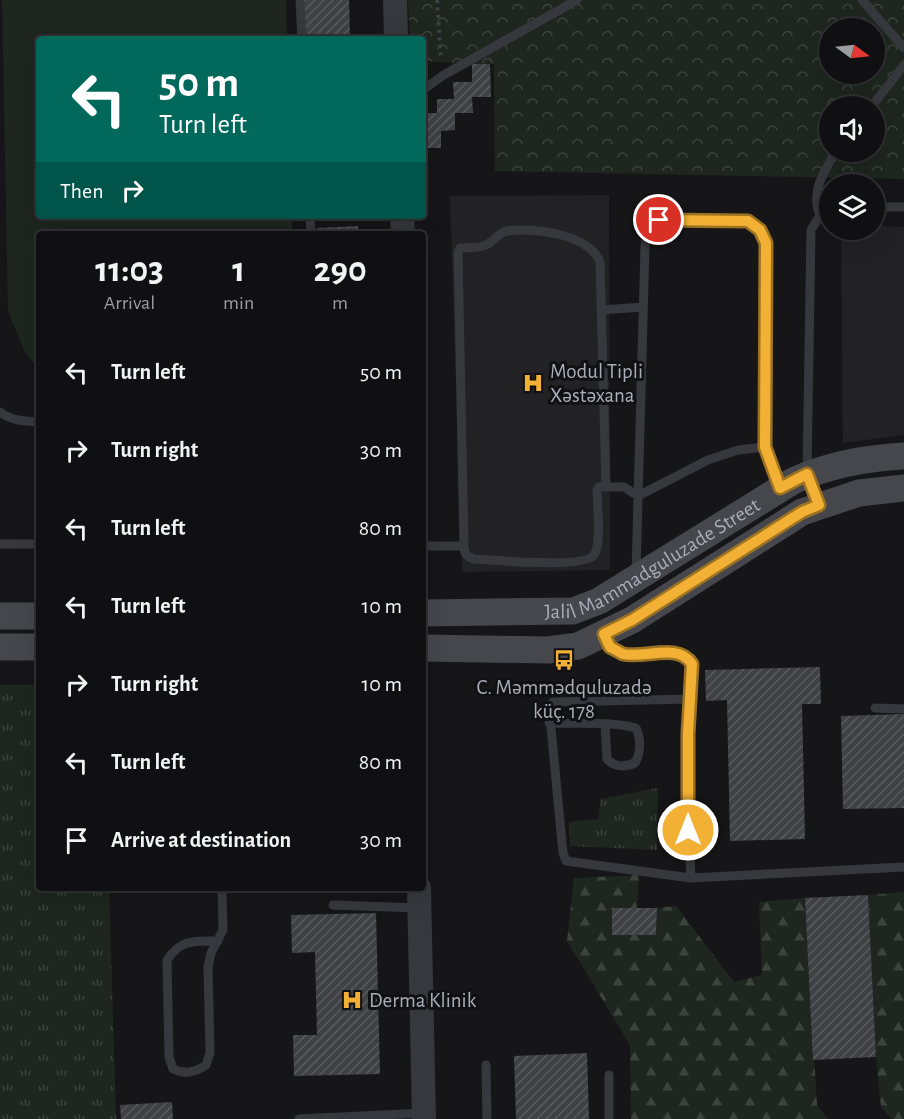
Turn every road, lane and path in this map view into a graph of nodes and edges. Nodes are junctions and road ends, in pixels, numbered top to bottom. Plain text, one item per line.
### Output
1 (300, 0) edge
2 (396, 0) edge
3 (437, 0) edge
4 (577, 0) edge
5 (862, 0) edge
6 (302, 36) edge
7 (396, 36) edge
8 (904, 48) edge
9 (904, 65) edge
10 (442, 75) junction
11 (426, 88) edge
12 (880, 96) edge
13 (819, 184) edge
14 (819, 205) edge
15 (885, 207) edge
16 (904, 207) edge
17 (819, 220) edge
18 (643, 307) junction
19 (601, 310) junction
20 (0, 412) edge
21 (36, 422) edge
22 (765, 447) junction
23 (904, 456) edge
24 (807, 474) junction
25 (606, 486) junction
26 (780, 488) junction
27 (904, 488) edge
28 (638, 496) junction
29 (819, 505) junction
30 (0, 544) edge
31 (36, 544) edge
32 (426, 546) edge
33 (464, 546) junction
34 (636, 580) junction
35 (648, 610) junction
36 (426, 613) edge
37 (0, 616) edge
38 (36, 616) edge
39 (604, 634) junction
40 (0, 646) edge
41 (36, 647) edge
42 (426, 648) edge
43 (691, 699) junction
44 (875, 708) dead end
45 (904, 709) edge
46 (549, 723) junction
47 (605, 725) junction
48 (904, 867) edge
49 (691, 878) junction
50 (222, 891) edge
51 (419, 898) edge
52 (333, 905) dead end
53 (218, 941) junction
54 (486, 1065) dead end
55 (609, 1075) dead end
56 (424, 1116) edge
57 (299, 1119) edge
58 (487, 1119) edge
59 (609, 1119) edge

1 - 6 lane
2 - 7 street
3 - 10 path
4 - 10 lane
5 - 8 lane
9 - 12 lane
10 - 11 lane
13 - 14 lane
15 - 16 lane
17 - 24 lane
18 - 19 lane
18 - 22 lane
18 - 28 lane
19 - 25 lane
19 - 33 lane
20 - 21 lane
22 - 26 lane
22 - 28 lane
23 - 24 main road, Jalil Mammadguluzade Street
24 - 26 main road, Jalil Mammadguluzade Street
24 - 29 main road
25 - 28 lane
25 - 33 lane
26 - 34 main road, Jalil Mammadguluzade Street
27 - 29 main road, Jalil Mammadguluzade Street
28 - 34 lane
29 - 35 main road, Jalil Mammadguluzade Street
30 - 31 lane
32 - 33 lane
34 - 35 main road
34 - 36 main road, Jalil Mammadguluzade Street
35 - 39 main road, Jalil Mammadguluzade Street
37 - 38 main road
39 - 42 main road, Jalil Mammadguluzade Street
39 - 43 lane
40 - 41 main road
43 - 46 lane
43 - 49 lane
44 - 45 lane
46 - 47 lane
46 - 49 lane
47 - 47 lane
48 - 49 lane
50 - 53 lane
51 - 52 lane
51 - 56 street
53 - 53 lane
54 - 58 lane
55 - 59 lane
56 - 57 lane

